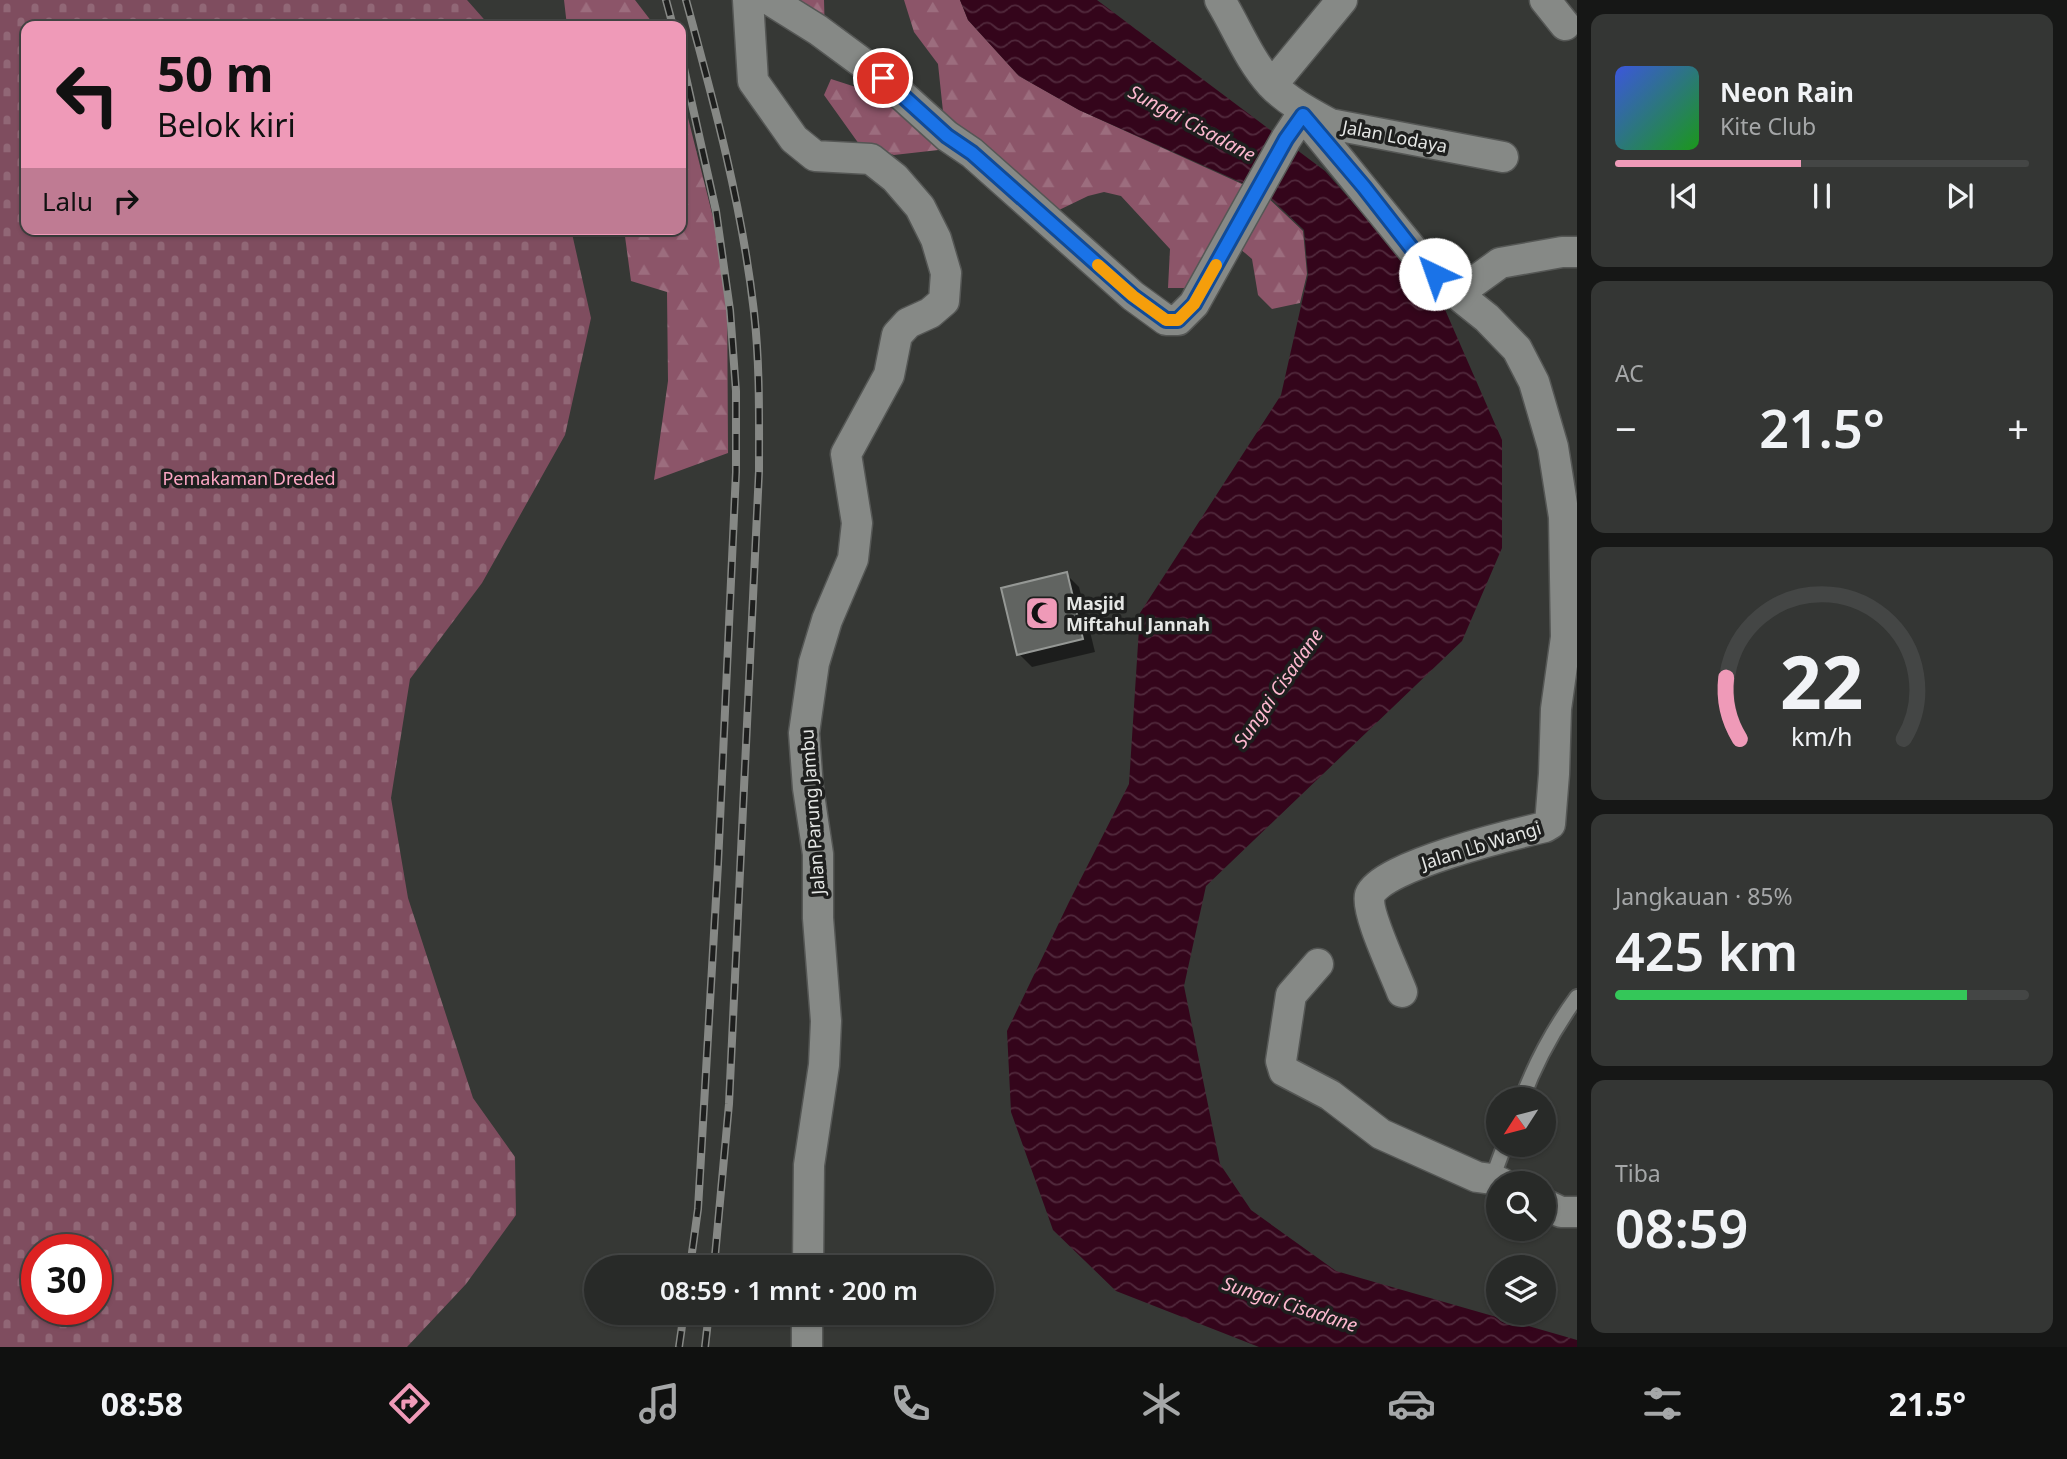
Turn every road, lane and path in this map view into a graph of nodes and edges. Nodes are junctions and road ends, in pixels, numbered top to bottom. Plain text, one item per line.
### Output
1 (748, 0) edge
2 (769, 0) edge
3 (1220, 0) edge
4 (1342, 0) edge
5 (1545, 0) edge
6 (1565, 25) dead end
7 (1272, 85) junction
8 (1298, 121) junction
9 (1503, 157) dead end
10 (1577, 252) edge
11 (1457, 294) junction
12 (1318, 964) dead end
13 (1402, 992) dead end
14 (1577, 997) edge
15 (1526, 1087) edge
16 (1486, 1179) edge
17 (1556, 1210) edge
18 (1577, 1212) edge
19 (808, 1255) edge
20 (807, 1325) edge
21 (807, 1347) edge

1 - 19 street, Jalan Parung Jambu
2 - 8 street
3 - 7 street, Jalan Lodaya
4 - 7 street
5 - 6 street
7 - 8 street, Jalan Lodaya
8 - 9 street, Jalan Lodaya
8 - 11 street
10 - 11 street
11 - 13 street, Jalan Lb Wangi
12 - 16 street
14 - 15 lane
17 - 18 street
20 - 21 street

